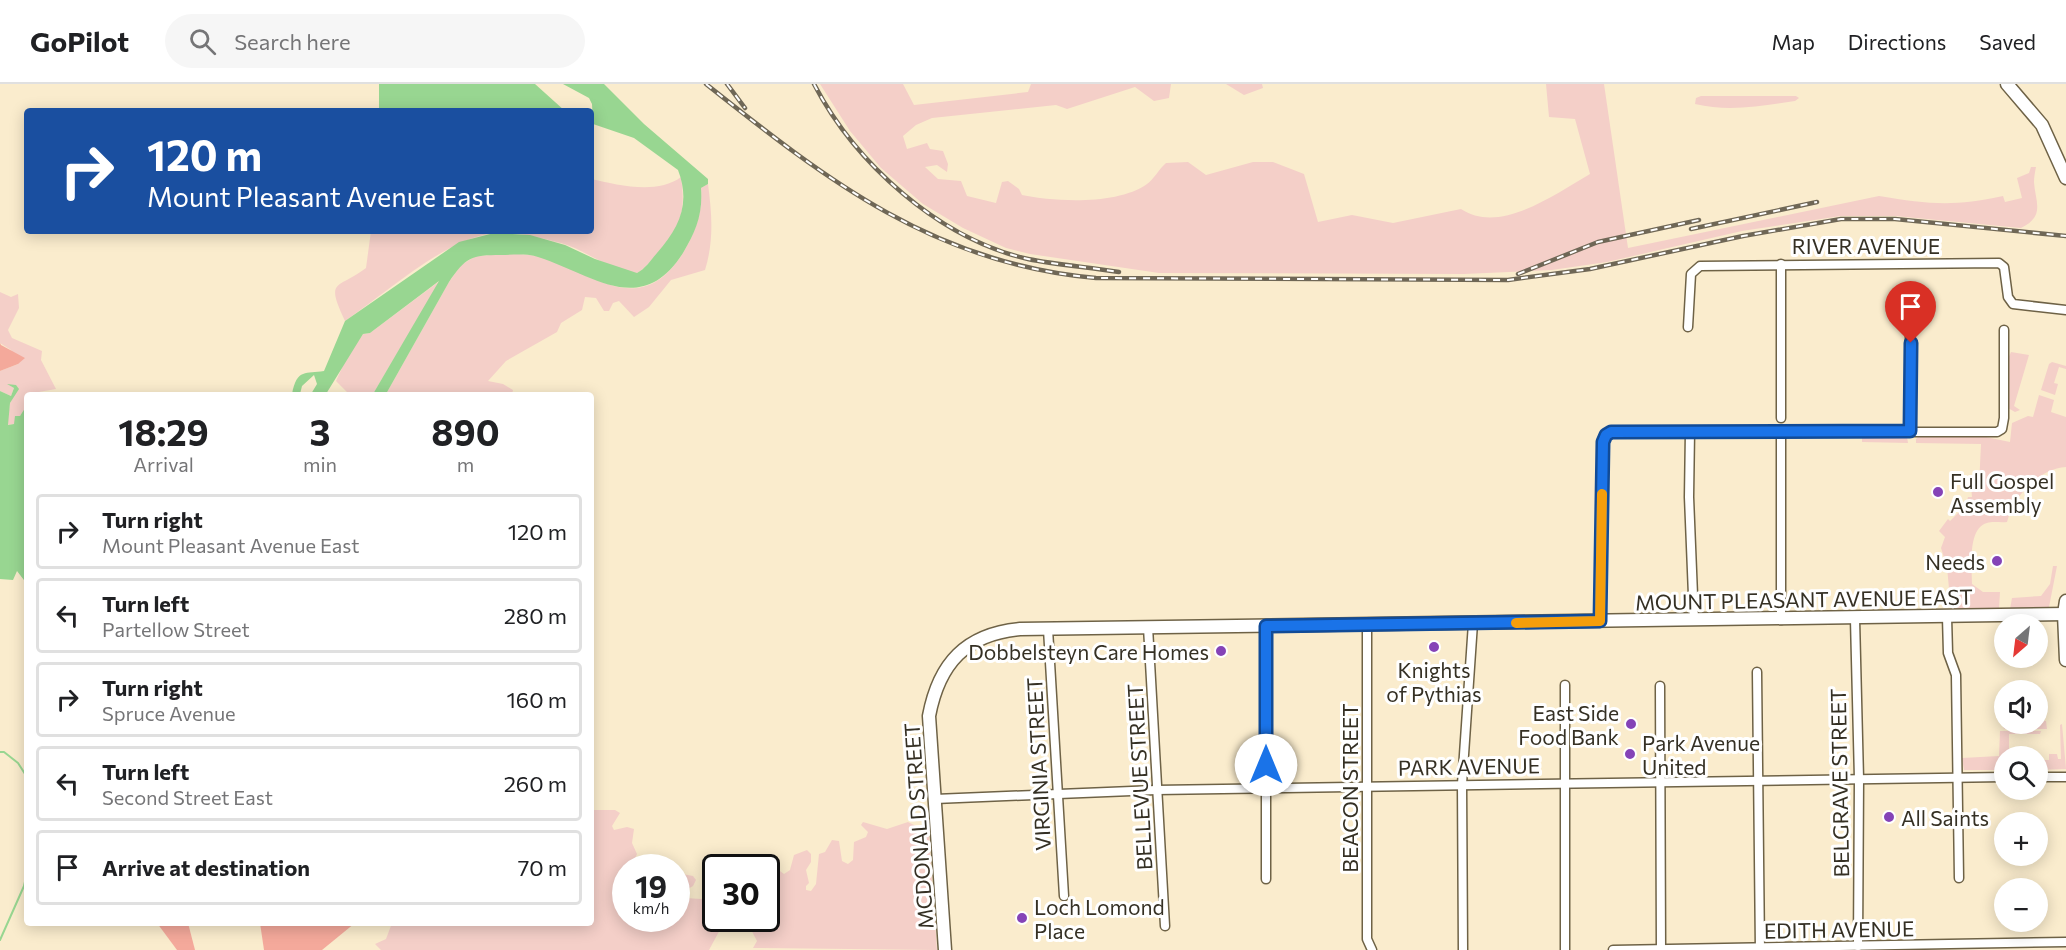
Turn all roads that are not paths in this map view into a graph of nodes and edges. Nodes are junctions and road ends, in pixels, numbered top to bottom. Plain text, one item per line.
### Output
1 (2007, 84) edge
2 (2066, 178) edge
3 (1781, 264) junction
4 (2066, 310) edge
5 (1910, 320) dead end
6 (1688, 327) dead end
7 (2004, 330) dead end
8 (1781, 418) dead end
9 (1690, 431) junction
10 (1910, 431) junction
11 (1781, 432) junction
12 (2065, 610) edge
13 (1947, 617) junction
14 (1855, 619) junction
15 (1694, 620) junction
16 (1780, 620) junction
17 (1600, 621) junction
18 (1473, 623) junction
19 (1367, 625) junction
20 (1266, 626) junction
21 (1148, 627) junction
22 (1048, 629) junction
23 (972, 643) joint
24 (2066, 660) edge
25 (1757, 672) dead end
26 (1565, 685) dead end
27 (1660, 686) dead end
28 (1955, 777) junction
29 (1994, 777) edge
30 (2048, 777) edge
31 (2066, 777) edge
32 (1858, 779) junction
33 (1660, 780) junction
34 (1758, 780) junction
35 (1565, 782) junction
36 (1462, 784) junction
37 (1367, 786) junction
38 (1267, 789) junction
39 (1156, 790) junction
40 (1058, 793) junction
41 (935, 799) junction
42 (1959, 878) dead end
43 (1266, 879) dead end
44 (1064, 896) dead end
45 (1166, 926) dead end
46 (2066, 942) edge
47 (1858, 946) junction
48 (1902, 948) edge
49 (1760, 949) edge
50 (945, 950) edge
51 (1372, 950) edge
52 (1463, 950) edge
53 (1565, 950) edge
54 (1613, 950) edge
55 (1661, 950) edge

1 - 2 street
3 - 4 street, RIVER AVENUE
3 - 6 street, RIVER AVENUE
3 - 8 street
5 - 10 street
7 - 10 street
9 - 11 street
9 - 15 street
9 - 17 street
10 - 11 street
11 - 16 street
12 - 13 street, MOUNT PLEASANT AVENUE EAST
12 - 24 street
13 - 14 street, MOUNT PLEASANT AVENUE EAST
13 - 28 street
14 - 16 street, MOUNT PLEASANT AVENUE EAST
14 - 32 street, BELGRAVE STREET
15 - 16 street, MOUNT PLEASANT AVENUE EAST
15 - 17 street, MOUNT PLEASANT AVENUE EAST
17 - 18 street, MOUNT PLEASANT AVENUE EAST
18 - 19 street, MOUNT PLEASANT AVENUE EAST
18 - 36 street
19 - 20 street, MOUNT PLEASANT AVENUE EAST
19 - 37 street, BEACON STREET
20 - 21 street, MOUNT PLEASANT AVENUE EAST
20 - 38 street
21 - 22 street, MOUNT PLEASANT AVENUE EAST
21 - 39 street, BELLEVUE STREET
22 - 23 street, MOUNT PLEASANT AVENUE EAST
22 - 40 street, VIRGINIA STREET
23 - 41 street, MCDONALD STREET
25 - 34 street
26 - 35 street
27 - 33 street
28 - 29 street, PARK AVENUE
28 - 32 street, PARK AVENUE
28 - 42 street
30 - 31 street
32 - 34 street, PARK AVENUE
32 - 47 street, BELGRAVE STREET
33 - 34 street, PARK AVENUE
33 - 35 street, PARK AVENUE
33 - 55 street
34 - 49 street
35 - 36 street, PARK AVENUE
35 - 53 street
36 - 37 street, PARK AVENUE
36 - 52 street
37 - 38 street, PARK AVENUE
37 - 51 street, BEACON STREET
38 - 39 street, PARK AVENUE
38 - 43 street
39 - 40 street, PARK AVENUE
39 - 45 street, BELLEVUE STREET
40 - 41 street, PARK AVENUE
40 - 44 street, VIRGINIA STREET
41 - 50 street, MCDONALD STREET
46 - 48 street, EDITH AVENUE
47 - 48 street, EDITH AVENUE
47 - 49 street, EDITH AVENUE
49 - 55 street, EDITH AVENUE
54 - 55 street, EDITH AVENUE

